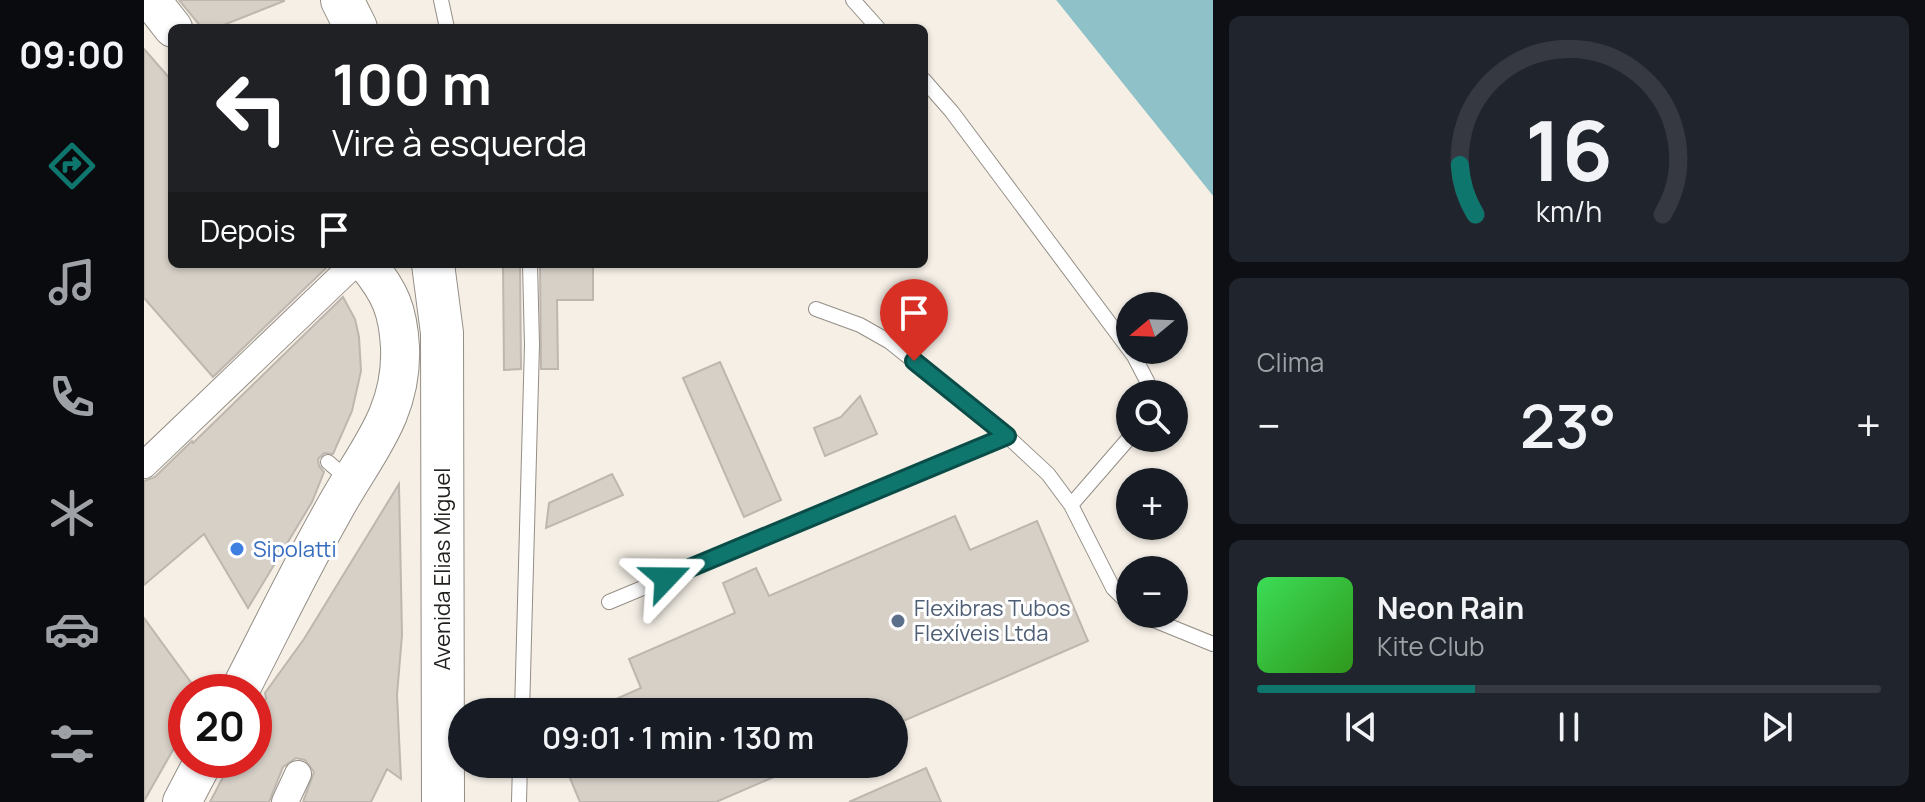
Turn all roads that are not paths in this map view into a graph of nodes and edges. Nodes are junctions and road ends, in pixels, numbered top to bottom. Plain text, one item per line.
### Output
1 (151, 0) edge
2 (342, 0) edge
3 (441, 0) edge
4 (853, 0) edge
5 (170, 24) edge
6 (354, 24) edge
7 (446, 24) edge
8 (874, 24) edge
9 (928, 85) edge
10 (351, 268) edge
11 (370, 268) edge
12 (434, 268) edge
13 (530, 268) edge
14 (816, 309) dead end
15 (1146, 380) edge
16 (1007, 436) junction
17 (1117, 452) edge
18 (144, 465) edge
19 (1071, 505) junction
20 (1116, 591) edge
21 (609, 602) dead end
22 (1174, 628) edge
23 (1213, 644) edge
24 (247, 674) edge
25 (522, 698) edge
26 (298, 774) dead end
27 (195, 778) edge
28 (520, 778) edge
29 (182, 802) edge
30 (285, 802) edge
31 (443, 802) edge
32 (519, 802) edge

1 - 5 main road
2 - 6 main road
3 - 7 lane
4 - 8 lane
9 - 15 lane
10 - 18 street
11 - 24 main road
12 - 31 main road, Avenida Elias Miguel
13 - 25 lane
14 - 16 lane
16 - 19 lane
16 - 21 lane
17 - 19 lane
19 - 20 lane
22 - 23 lane
26 - 30 street
27 - 29 main road
28 - 32 lane

